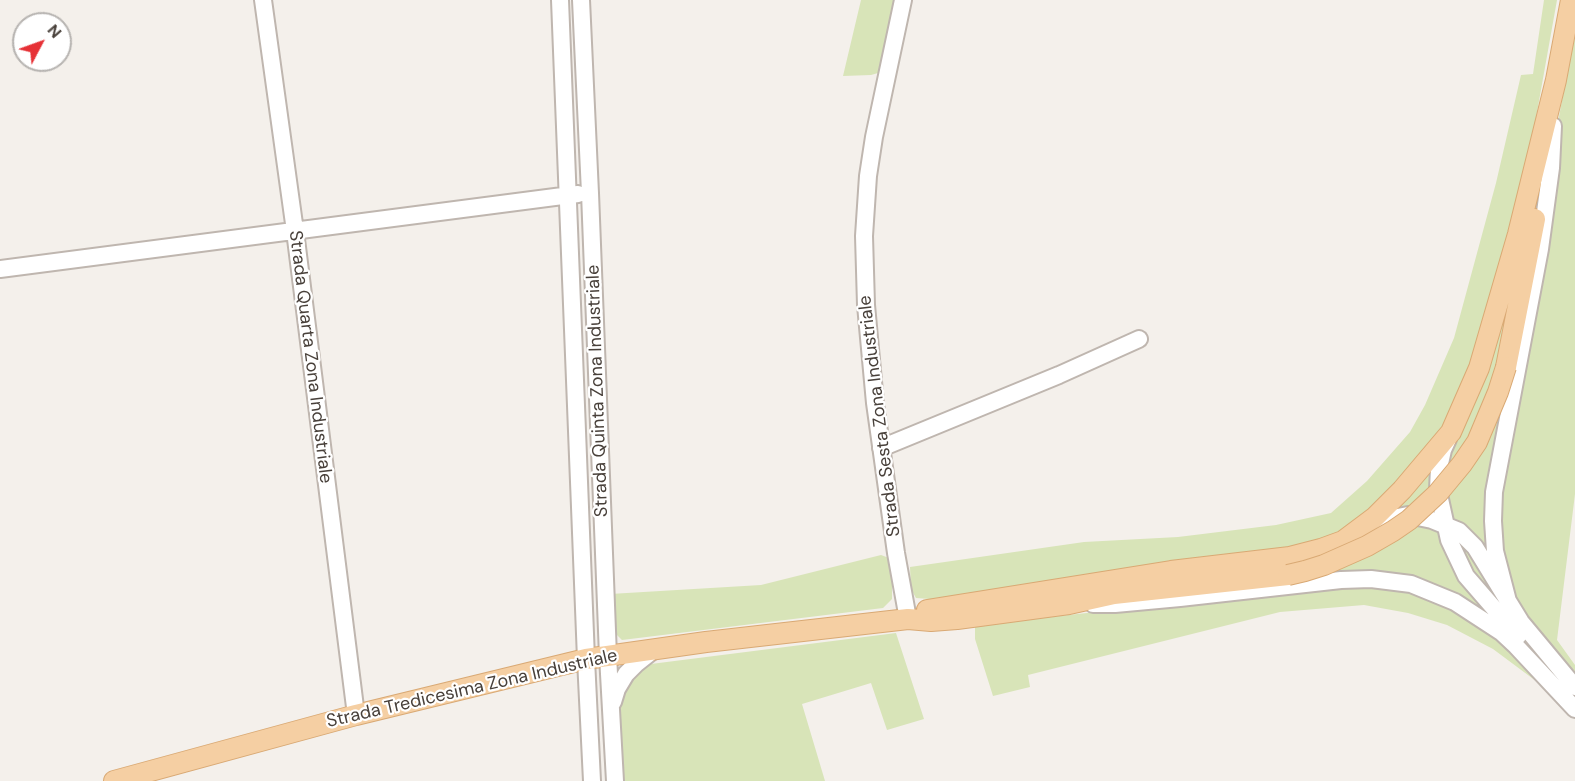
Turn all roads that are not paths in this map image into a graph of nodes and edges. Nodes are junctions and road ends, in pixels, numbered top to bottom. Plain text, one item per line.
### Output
1 (263, 0) edge
2 (560, 0) edge
3 (581, 0) edge
4 (903, 0) edge
5 (1571, 0) edge
6 (1556, 80) junction
7 (586, 108) junction
8 (564, 110) junction
9 (1553, 126) junction
10 (590, 193) junction
11 (568, 195) junction
12 (295, 231) junction
13 (0, 269) edge
14 (1139, 339) dead end
15 (1451, 432) junction
16 (881, 448) junction
17 (1445, 525) junction
18 (1343, 541) junction
19 (1508, 601) junction
20 (1069, 604) junction
21 (908, 619) junction
22 (655, 649) junction
23 (608, 656) junction
24 (586, 659) junction
25 (1575, 687) edge
26 (612, 708) junction
27 (1575, 708) edge
28 (356, 715) junction
29 (114, 781) edge
30 (592, 781) edge
31 (615, 781) edge

1 - 12 street, Strada Quarta Zona Industriale
2 - 8 street, Strada Quinta Zona Industriale
3 - 7 street, Strada Quinta Zona Industriale
4 - 16 street, Strada Sesta Zona Industriale
5 - 6 main road
6 - 9 main road
6 - 15 main road
7 - 8 street
7 - 10 street, Strada Quinta Zona Industriale
8 - 11 street, Strada Quinta Zona Industriale
9 - 19 street
9 - 20 main road, bridge
10 - 11 street
10 - 23 street, Strada Quinta Zona Industriale
11 - 12 street
11 - 24 street, Strada Quinta Zona Industriale
12 - 13 street
12 - 28 street, Strada Quarta Zona Industriale
14 - 16 street
15 - 17 street
15 - 18 main road
16 - 21 street, Strada Sesta Zona Industriale
17 - 18 street
17 - 19 street
17 - 27 street
18 - 21 main road
19 - 25 street
20 - 21 main road
20 - 27 street
21 - 22 main road, Strada Tredicesima Zona Industriale
22 - 23 main road, Strada Tredicesima Zona Industriale
22 - 26 street
23 - 24 main road, Strada Tredicesima Zona Industriale
23 - 26 street, Strada Quinta Zona Industriale
24 - 28 main road, Strada Tredicesima Zona Industriale
24 - 30 street, Strada Quinta Zona Industriale
26 - 31 street, Strada Quinta Zona Industriale
28 - 29 main road, Strada Tredicesima Zona Industriale

